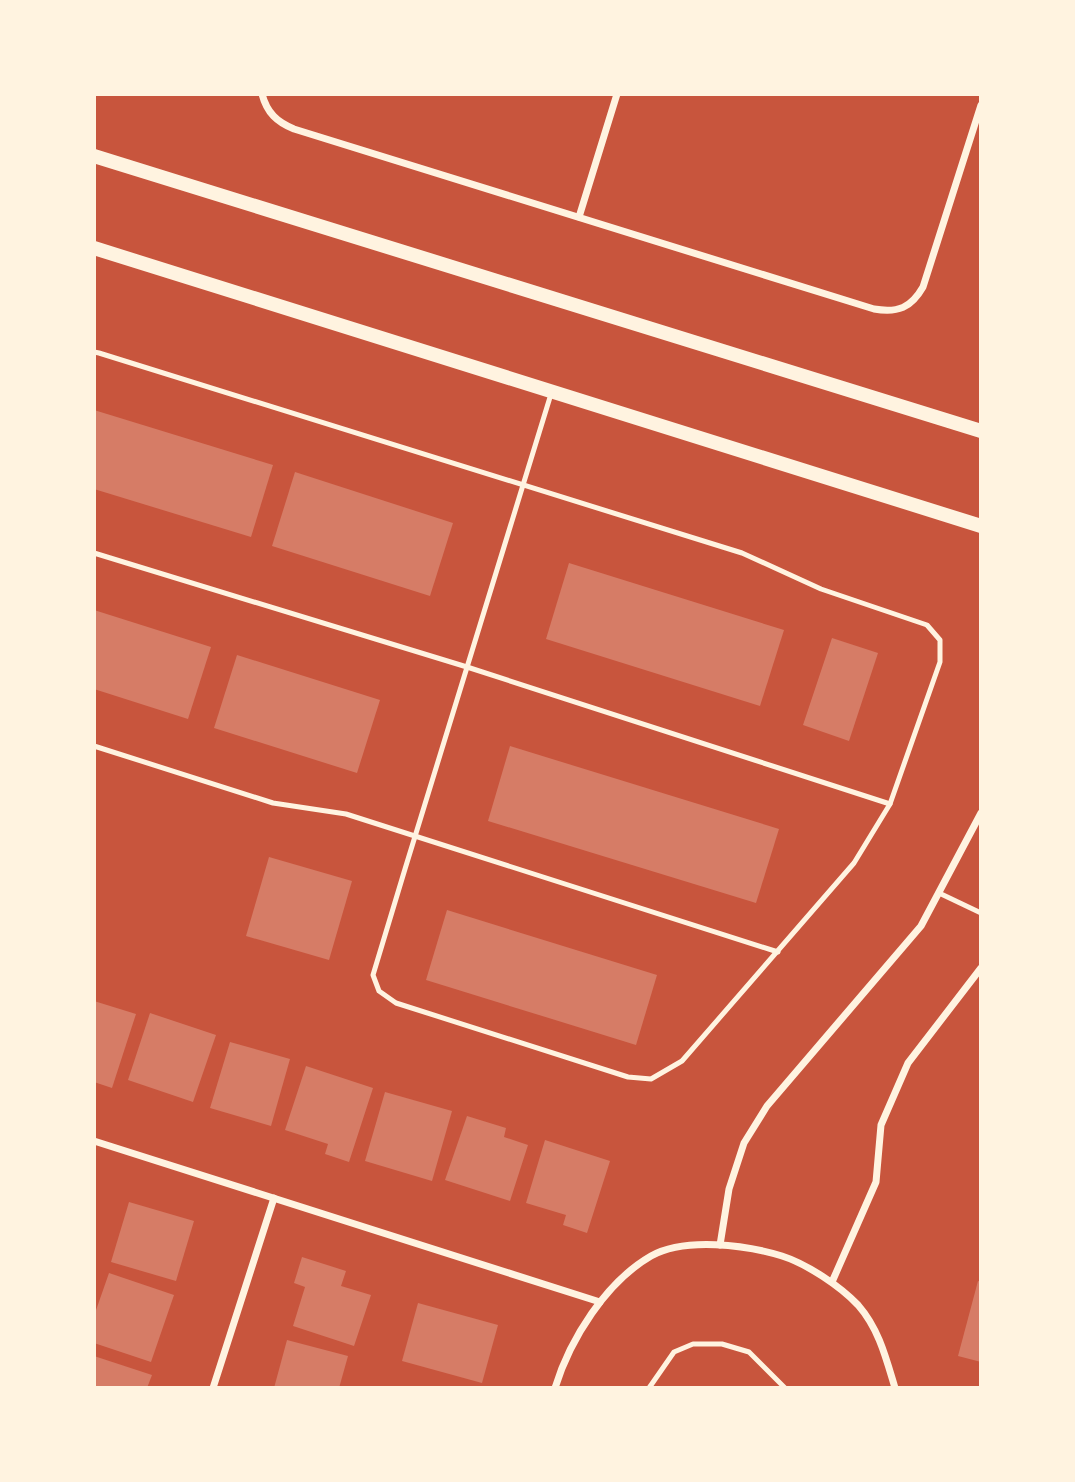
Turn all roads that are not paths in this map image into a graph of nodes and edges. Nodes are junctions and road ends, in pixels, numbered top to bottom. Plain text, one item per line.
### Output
1 (262, 94) edge
2 (617, 94) edge
3 (981, 106) edge
4 (94, 156) edge
5 (579, 217) junction
6 (94, 248) edge
7 (94, 352) edge
8 (552, 391) junction
9 (981, 431) edge
10 (523, 486) junction
11 (981, 526) edge
12 (94, 553) edge
13 (467, 667) junction
14 (94, 746) edge
15 (890, 804) junction
16 (981, 813) edge
17 (415, 836) junction
18 (939, 893) junction
19 (981, 913) edge
20 (778, 952) junction
21 (981, 968) edge
22 (94, 1141) edge
23 (274, 1198) junction
24 (720, 1245) junction
25 (832, 1282) junction
26 (600, 1302) junction
27 (214, 1388) edge
28 (555, 1388) edge
29 (649, 1388) edge
30 (785, 1388) edge
31 (895, 1388) edge

1 - 5 street
2 - 5 street
3 - 5 street
4 - 9 main road
6 - 8 main road
7 - 10 lane
8 - 10 lane
8 - 11 main road
10 - 13 lane
10 - 15 lane
12 - 13 lane
13 - 15 lane
13 - 17 lane
14 - 17 lane
15 - 20 lane
16 - 18 street
17 - 20 lane
17 - 20 lane
18 - 19 lane
18 - 24 street
21 - 25 street
22 - 23 street
23 - 26 street
23 - 27 street
24 - 25 street
24 - 26 street
25 - 31 street
26 - 28 street
29 - 30 lane

